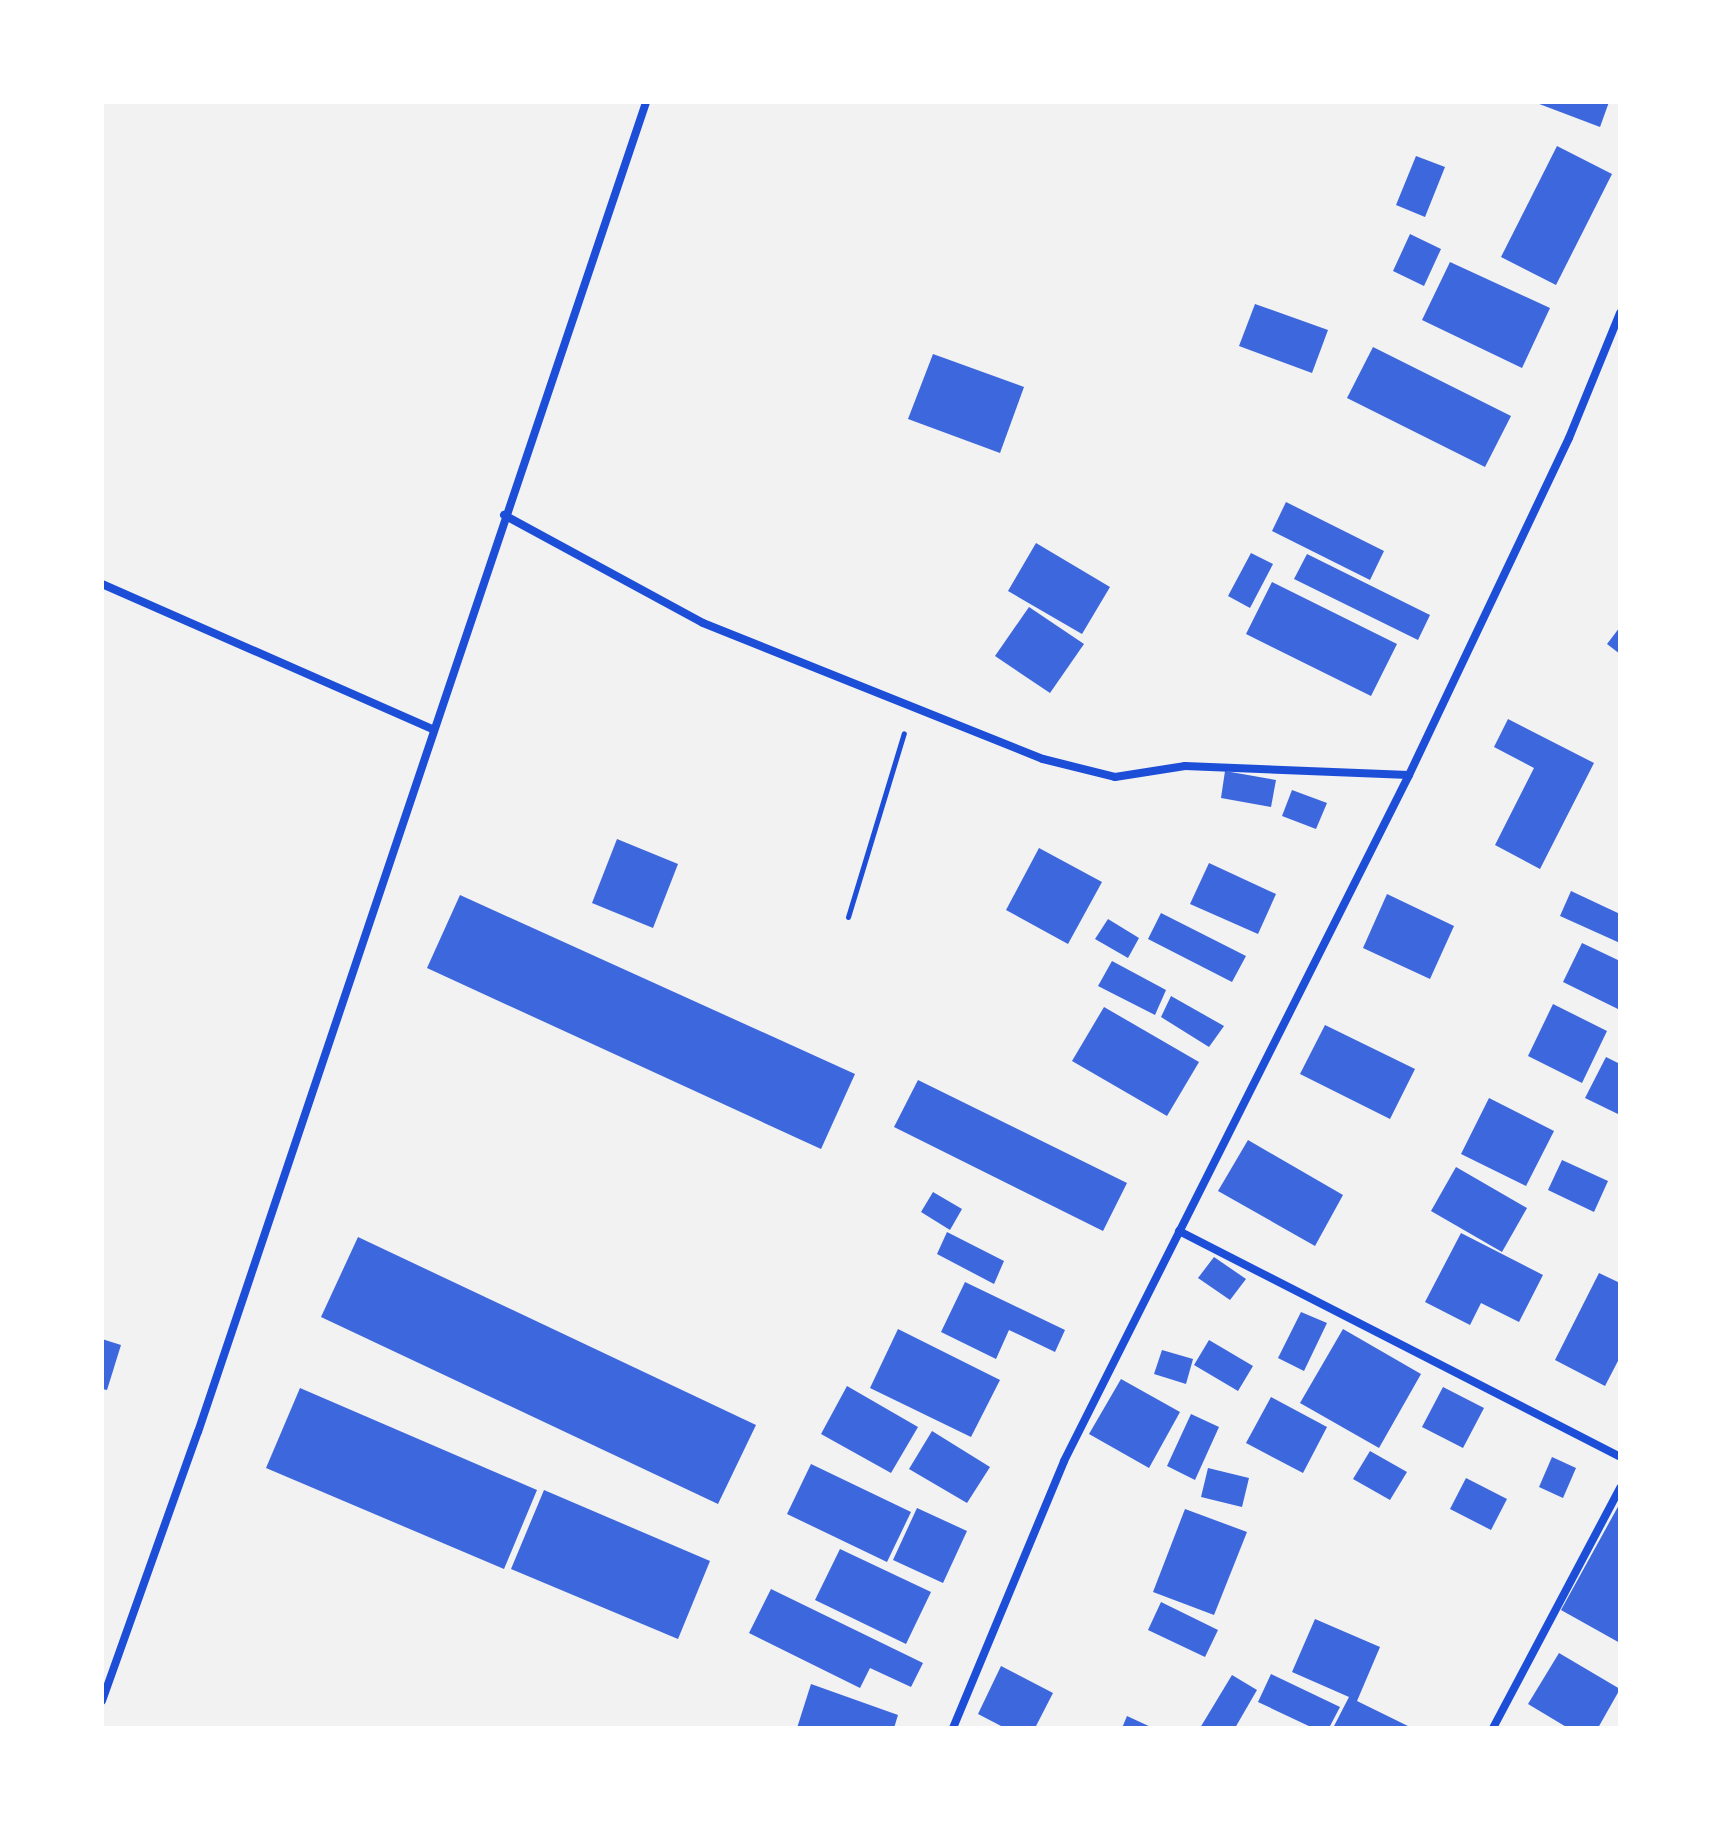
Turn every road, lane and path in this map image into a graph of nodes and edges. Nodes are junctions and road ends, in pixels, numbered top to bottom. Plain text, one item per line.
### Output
1 (646, 102) edge
2 (1620, 313) edge
3 (504, 515) junction
4 (102, 584) edge
5 (911, 709) junction
6 (433, 729) junction
7 (1409, 775) junction
8 (848, 917) dead end
9 (1179, 1231) junction
10 (1620, 1457) edge
11 (1620, 1488) edge
12 (102, 1701) edge
13 (953, 1728) edge
14 (1493, 1728) edge

1 - 3 street
2 - 7 street
3 - 5 street
3 - 6 street
4 - 6 street
5 - 7 street
5 - 8 path
6 - 12 street
7 - 9 street
9 - 10 street
9 - 13 street
11 - 14 street

